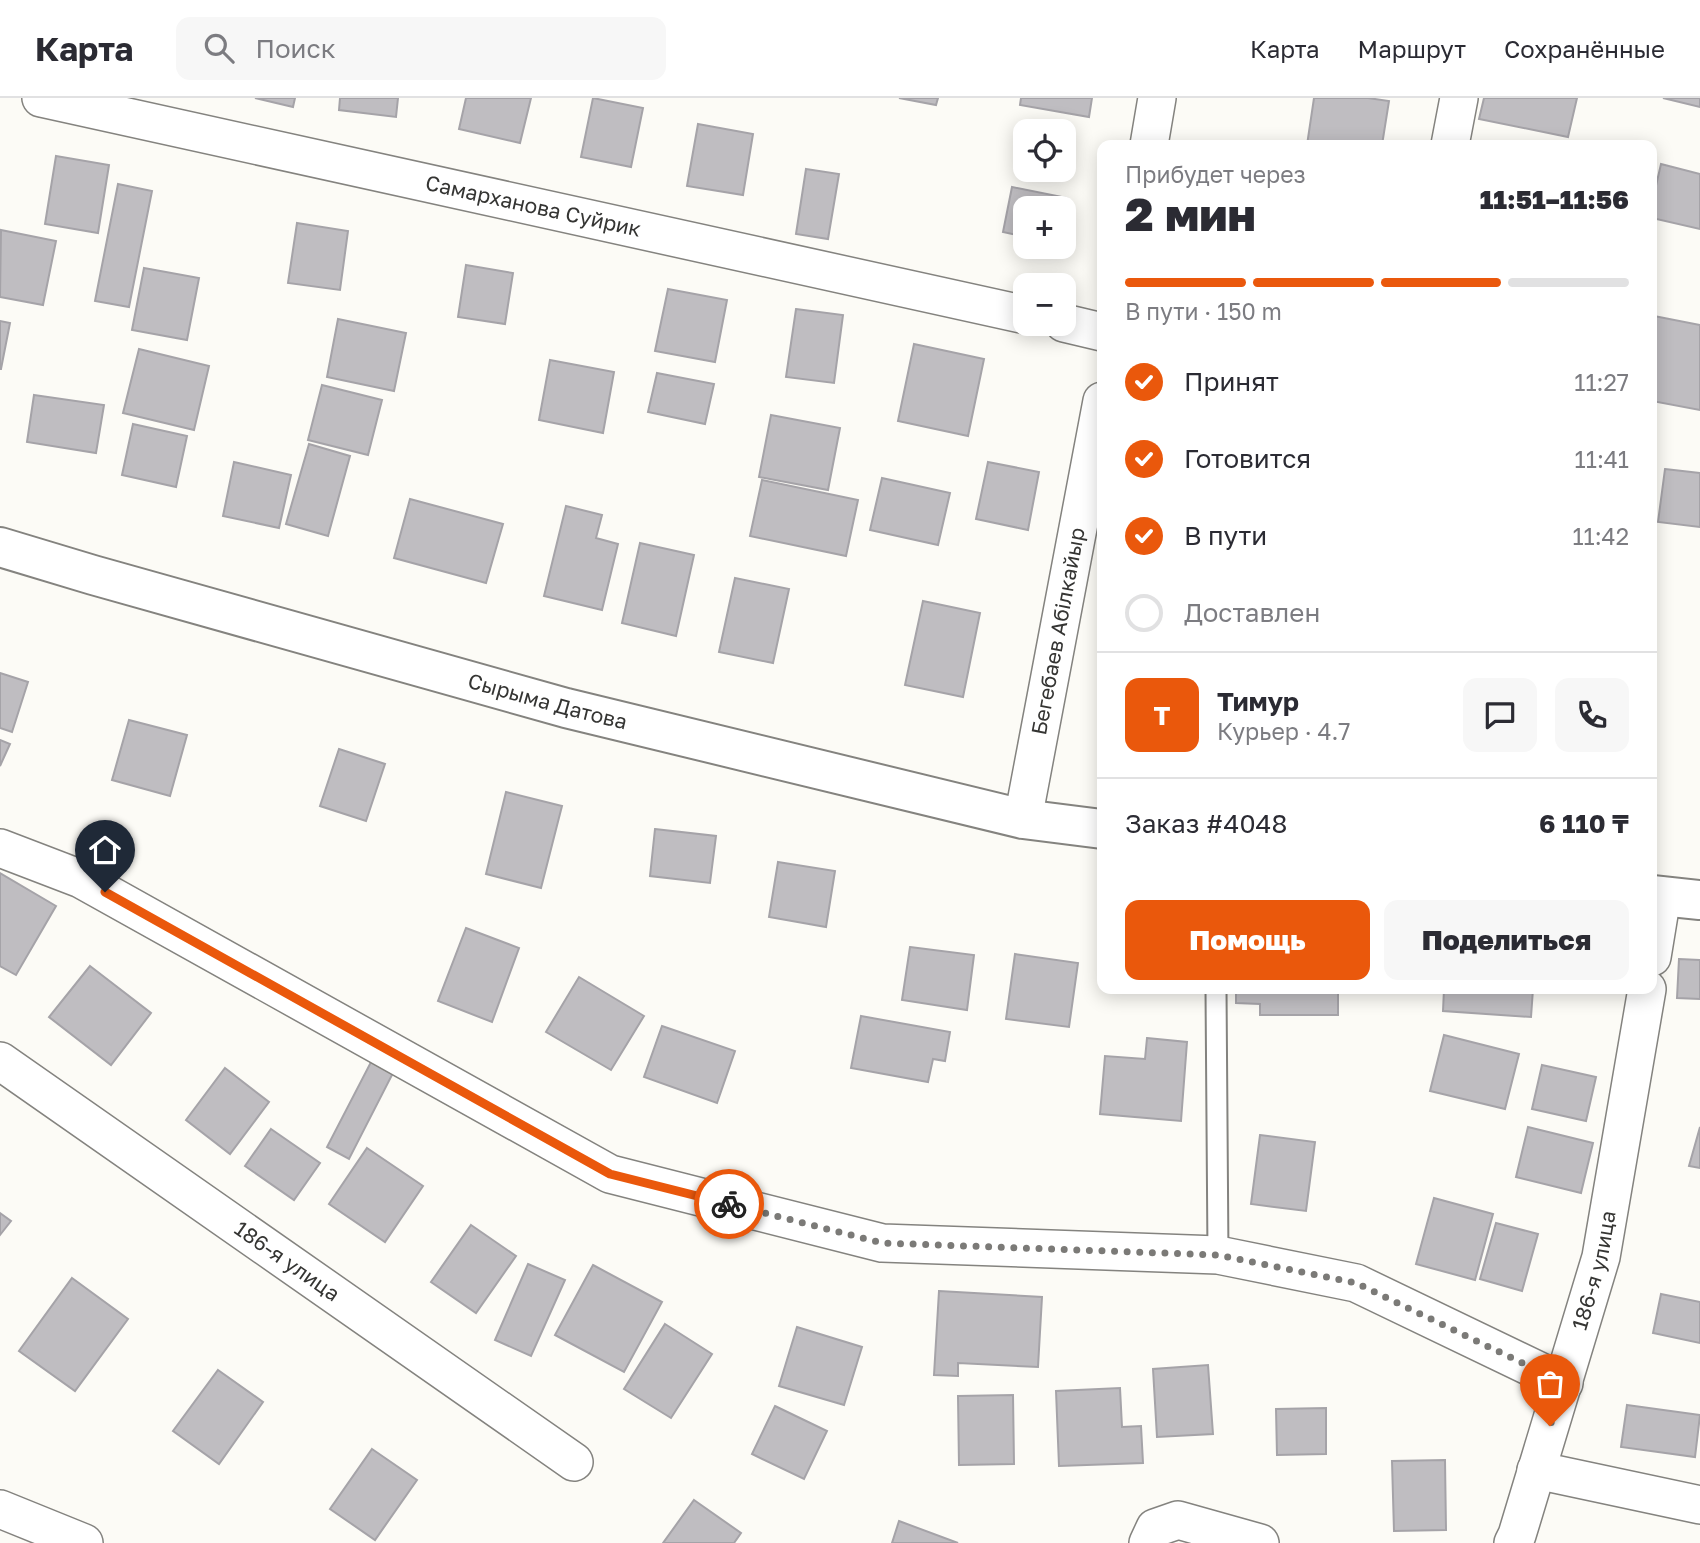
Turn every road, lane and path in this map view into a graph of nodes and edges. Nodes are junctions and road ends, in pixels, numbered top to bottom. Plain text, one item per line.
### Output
1 (41, 98) edge
2 (1157, 98) edge
3 (1459, 98) edge
4 (1150, 140) edge
5 (1451, 140) edge
6 (1013, 312) edge
7 (1076, 326) edge
8 (1097, 330) edge
9 (1097, 427) edge
10 (0, 547) edge
11 (1023, 819) junction
12 (1097, 828) edge
13 (0, 848) edge
14 (1657, 895) edge
15 (1700, 900) edge
16 (1216, 994) edge
17 (1646, 994) edge
18 (0, 1062) edge
19 (1218, 1255) junction
20 (1564, 1383) junction
21 (574, 1462) dead end
22 (1536, 1470) junction
23 (1700, 1505) edge
24 (0, 1509) edge
25 (84, 1543) edge
26 (1148, 1543) edge
27 (1260, 1543) edge
28 (1513, 1543) edge

1 - 6 street, Самарханова Суйрик
2 - 4 street
3 - 5 street
7 - 8 street
9 - 11 street, Бегебаев Абілкайыр
10 - 11 street, Сырыма Датова
11 - 12 street, Сырыма Датова
13 - 19 street
14 - 15 street
16 - 19 lane
17 - 20 street, 186-я улица
18 - 21 street, 186-я улица
19 - 20 street
20 - 22 street, 186-я улица
22 - 23 street
22 - 28 street, 186-я улица
24 - 25 street
26 - 27 street

